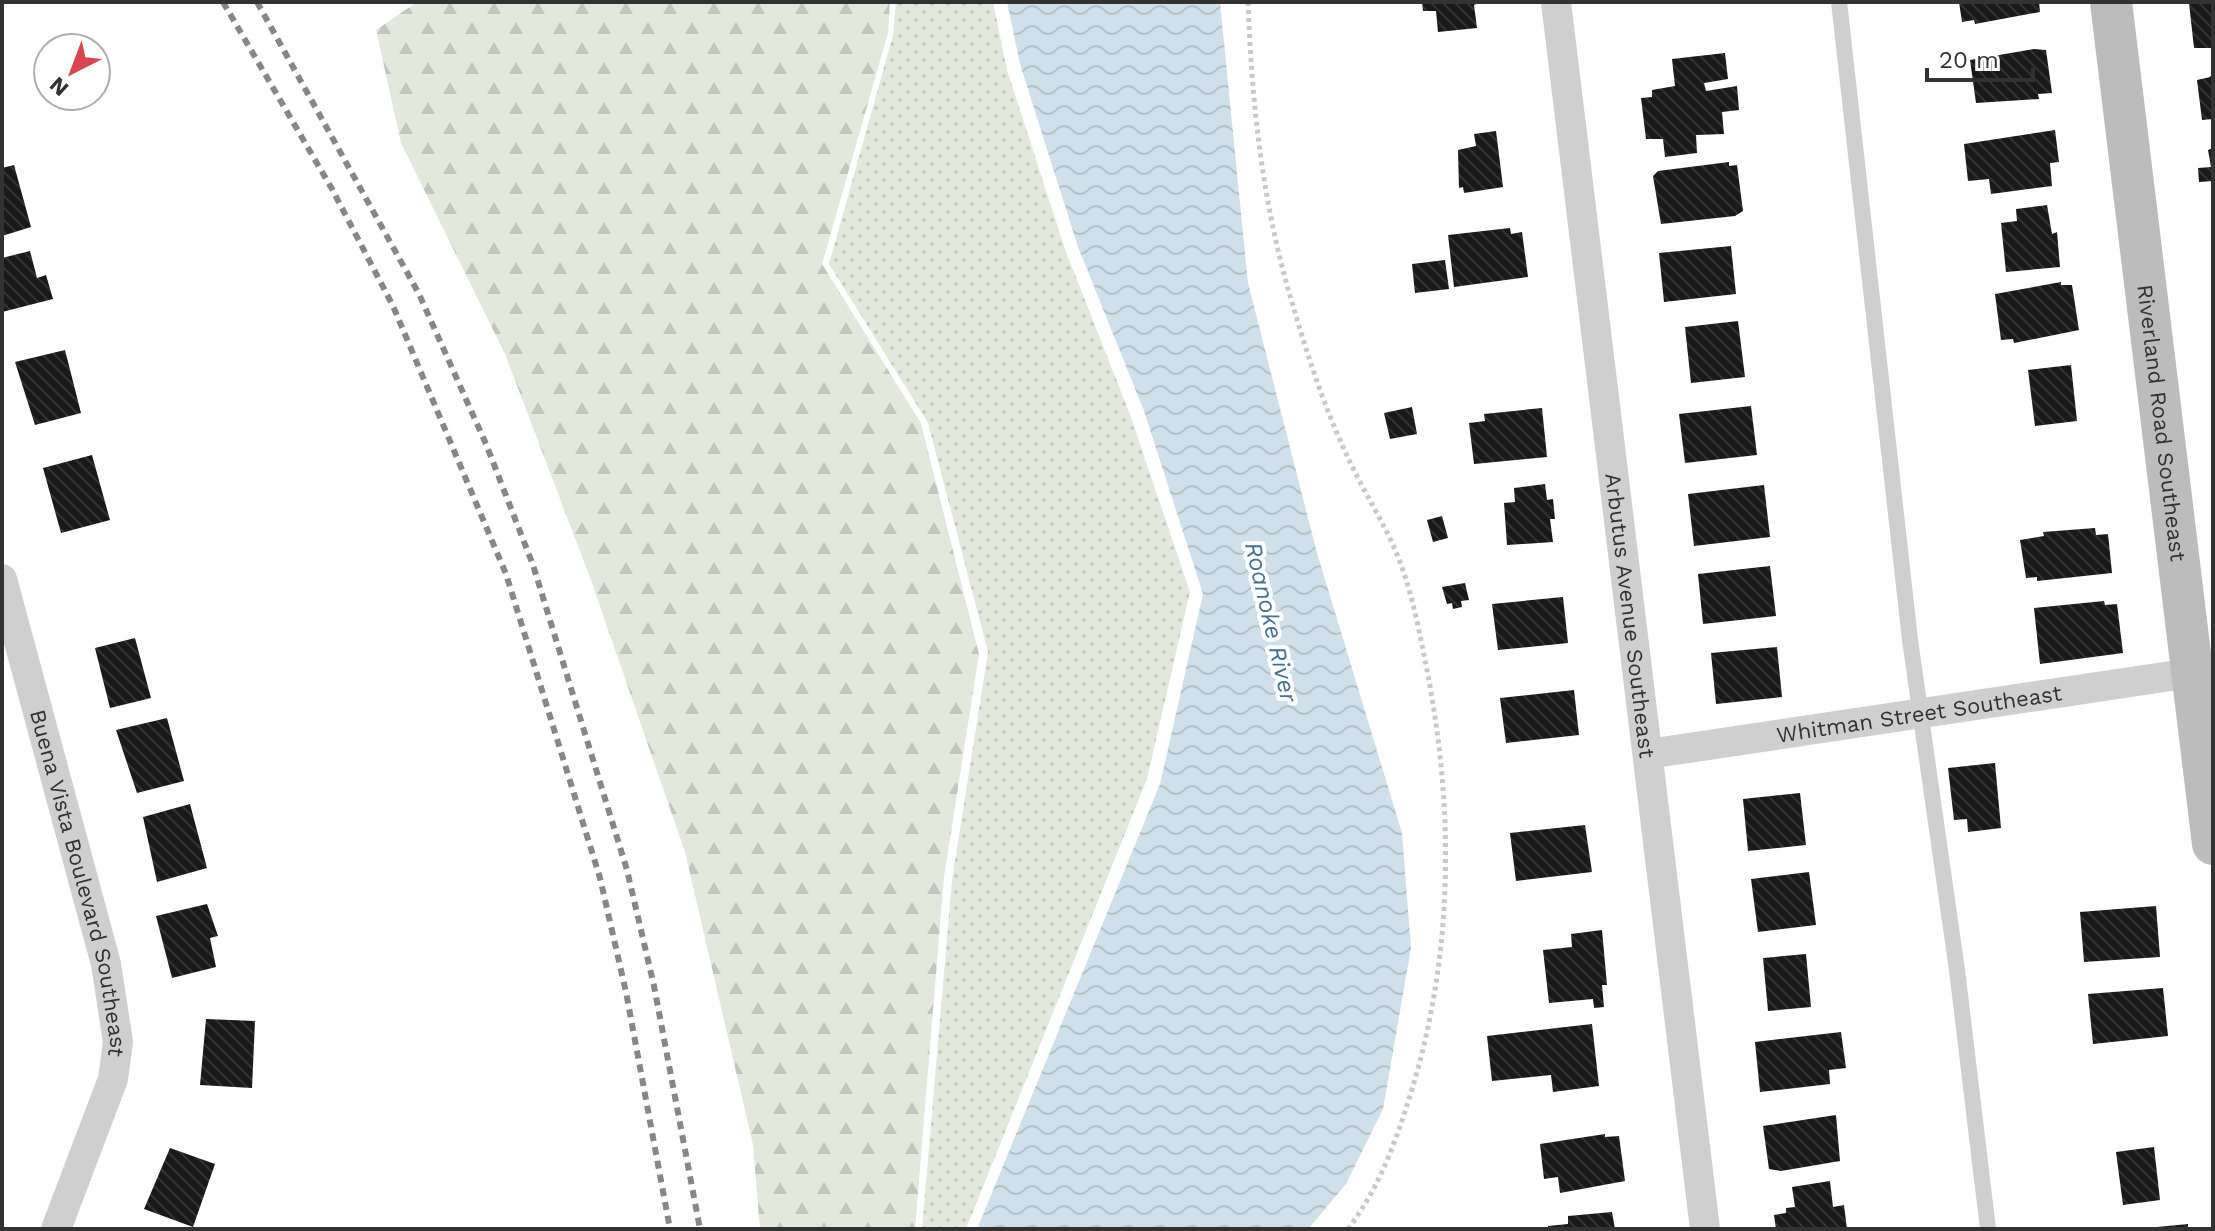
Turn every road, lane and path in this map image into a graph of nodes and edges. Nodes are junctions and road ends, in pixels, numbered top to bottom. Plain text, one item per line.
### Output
1 (1248, 2) edge
2 (1556, 2) edge
3 (1839, 2) edge
4 (2111, 2) edge
5 (2, 579) edge
6 (2191, 673) junction
7 (1920, 716) junction
8 (1648, 754) junction
9 (2213, 844) edge
10 (56, 1229) edge
11 (1348, 1229) edge
12 (1705, 1229) edge
13 (1988, 1229) edge

1 - 11 path
2 - 8 street, Arbutus Avenue Southeast
3 - 7 lane
4 - 6 main road, Riverland Road Southeast
5 - 10 street, Buena Vista Boulevard Southeast
6 - 7 street, Whitman Street Southeast
6 - 9 main road, Riverland Road Southeast
7 - 8 street, Whitman Street Southeast
7 - 13 lane
8 - 12 street, Arbutus Avenue Southeast

